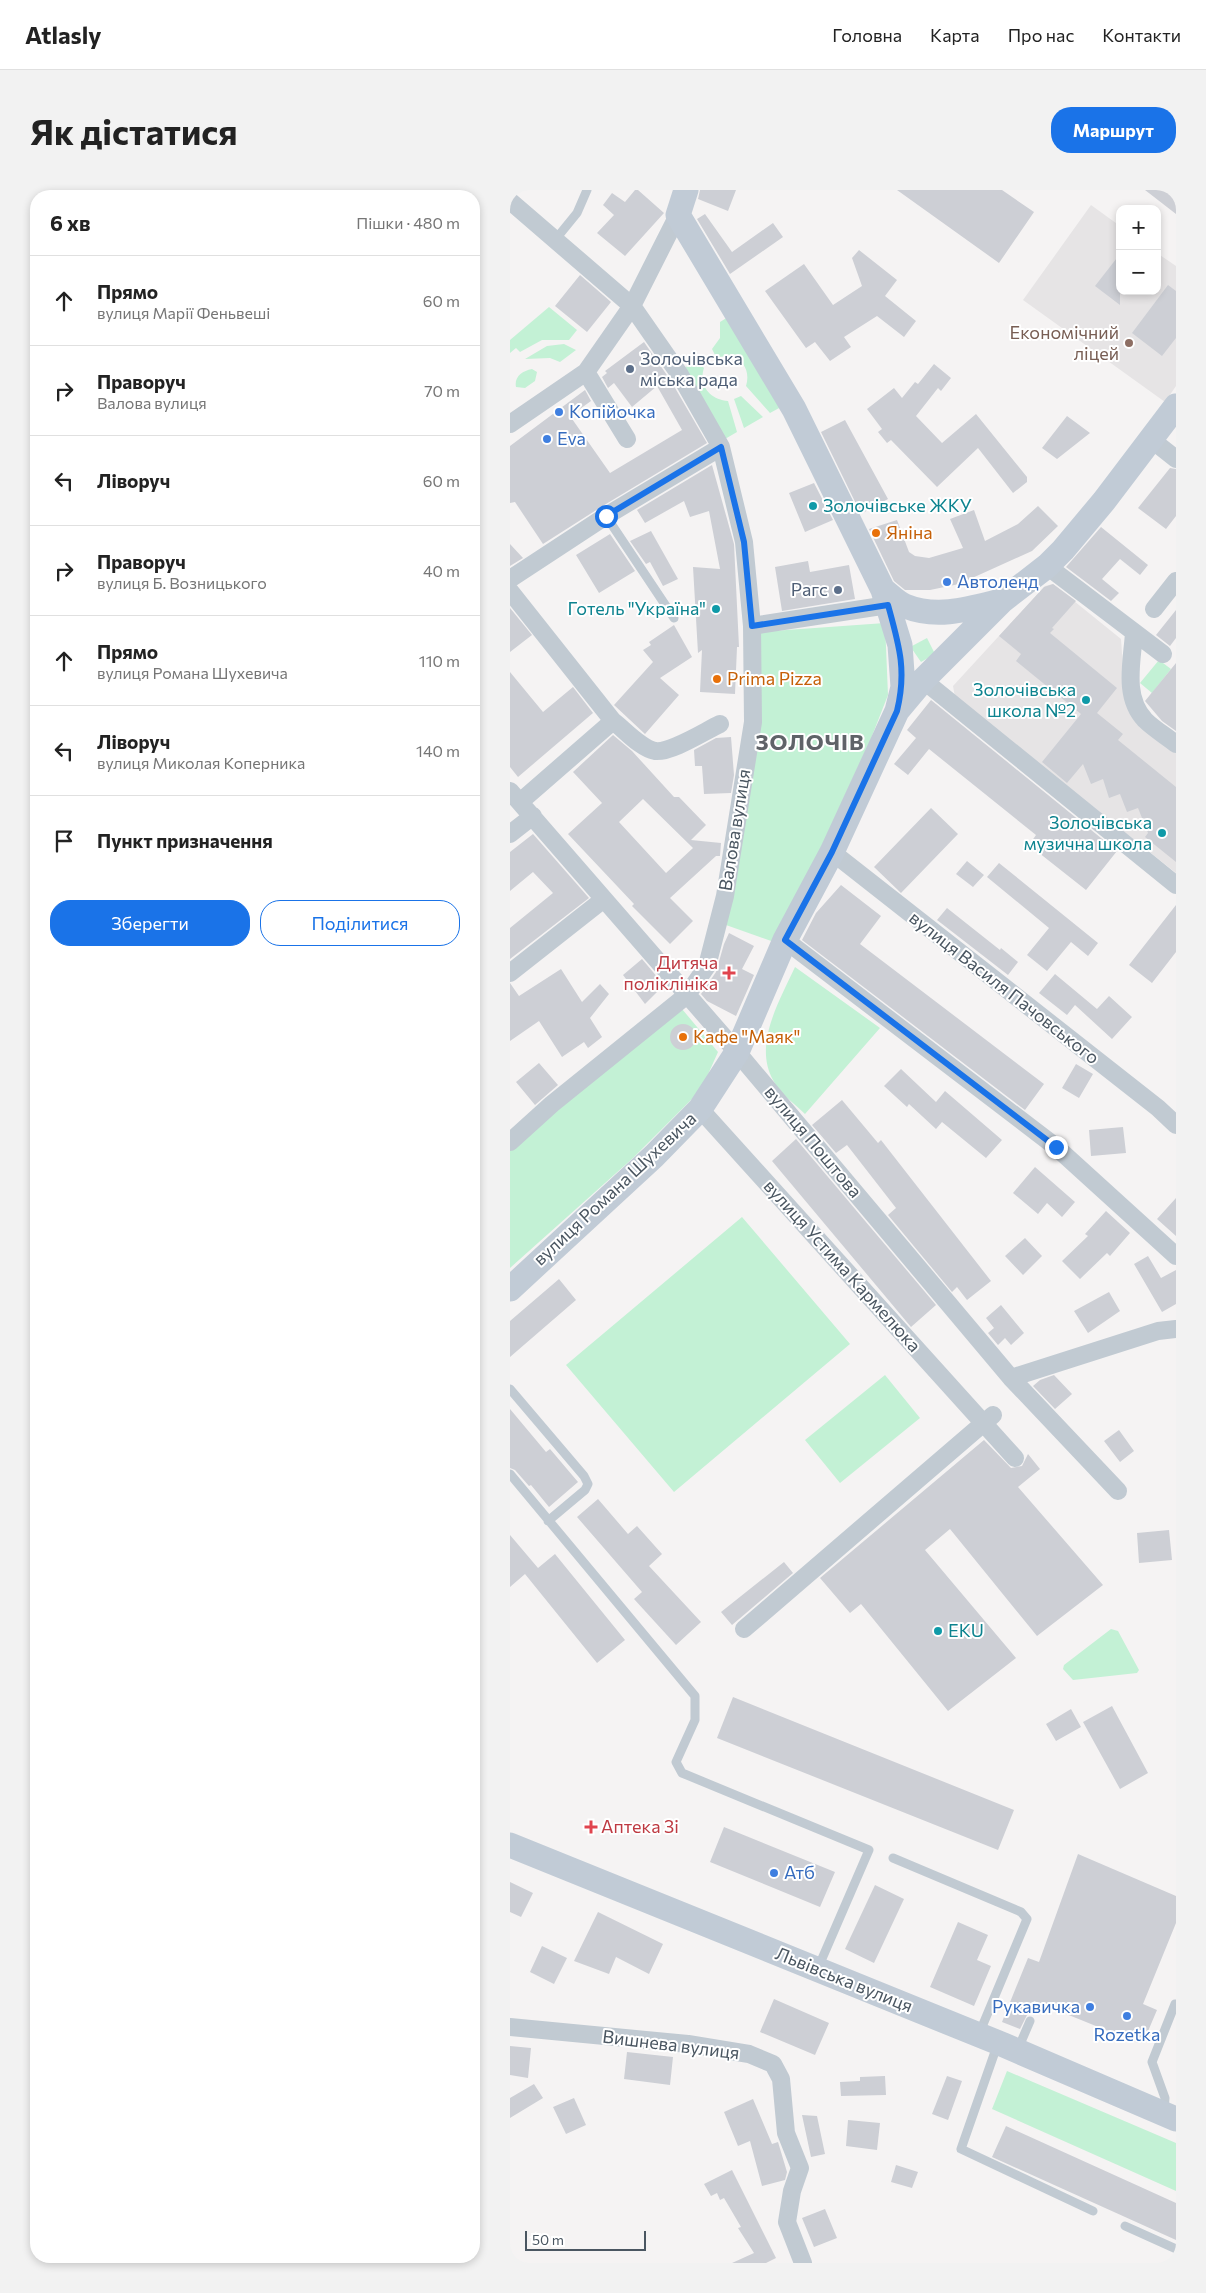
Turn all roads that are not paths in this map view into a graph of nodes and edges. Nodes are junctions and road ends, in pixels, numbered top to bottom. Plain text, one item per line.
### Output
1 (587, 190) edge
2 (686, 190) edge
3 (510, 201) edge
4 (678, 215) junction
5 (555, 240) junction
6 (632, 306) junction
7 (586, 372) junction
8 (1176, 406) edge
9 (510, 424) edge
10 (627, 439) dead end
11 (1152, 440) junction
12 (721, 447) junction
13 (1176, 459) edge
14 (606, 516) junction
15 (1047, 566) junction
16 (510, 579) edge
17 (1176, 581) edge
18 (510, 591) edge
19 (885, 598) junction
20 (1003, 600) junction
21 (1154, 609) dead end
22 (674, 618) dead end
23 (752, 626) junction
24 (1134, 633) junction
25 (1162, 654) dead end
26 (923, 680) junction
27 (897, 711) junction
28 (613, 721) junction
29 (720, 724) dead end
30 (1176, 744) edge
31 (515, 796) edge
32 (533, 816) junction
33 (510, 834) edge
34 (832, 852) junction
35 (1176, 885) edge
36 (604, 900) junction
37 (785, 940) junction
38 (510, 973) edge
39 (687, 995) junction
40 (737, 1052) junction
41 (700, 1109) junction
42 (1176, 1125) edge
43 (510, 1142) edge
44 (1176, 1256) edge
45 (510, 1289) edge
46 (1176, 1330) edge
47 (1011, 1378) junction
48 (510, 1389) edge
49 (988, 1419) junction
50 (1016, 1458) dead end
51 (510, 1474) edge
52 (1118, 1491) dead end
53 (548, 1521) junction
54 (744, 1629) dead end
55 (510, 1845) edge
56 (893, 1858) dead end
57 (818, 1970) junction
58 (1176, 2004) edge
59 (1030, 2021) dead end
60 (510, 2028) edge
61 (998, 2043) junction
62 (1170, 2116) edge
63 (1093, 2211) dead end
64 (1126, 2226) dead end
65 (1176, 2249) edge
66 (802, 2263) edge

1 - 5 lane
2 - 4 street
3 - 5 street, Валова вулиця
4 - 6 street
4 - 19 street
5 - 6 street, Валова вулиця
6 - 7 street
6 - 12 street, Валова вулиця
7 - 9 street
7 - 10 street
8 - 11 street
11 - 13 street
11 - 15 street
12 - 14 street
12 - 23 street, Валова вулиця
14 - 16 street
14 - 22 lane
15 - 20 street
15 - 24 street
17 - 21 street
18 - 28 street
19 - 20 street
19 - 23 street
19 - 27 street
20 - 26 street, вулиця Романа Шухевича
23 - 39 street, Валова вулиця
24 - 25 street
24 - 30 street
26 - 27 street, вулиця Романа Шухевича
26 - 35 street
27 - 34 street, вулиця Романа Шухевича
28 - 29 street
28 - 31 street
31 - 32 street, вулиця Поштова
32 - 33 street
32 - 36 street, вулиця Поштова
34 - 37 street, вулиця Романа Шухевича
34 - 42 street, вулиця Василя Пачовського
36 - 38 street
36 - 39 street, вулиця Поштова
37 - 40 street, вулиця Романа Шухевича
37 - 44 street
39 - 40 street, вулиця Поштова
39 - 43 street, Валова вулиця
40 - 41 street, вулиця Романа Шухевича
40 - 47 street, вулиця Поштова
41 - 45 street, вулиця Романа Шухевича
41 - 49 street, вулиця Устима Кармелюка
46 - 47 street
47 - 52 street, вулиця Поштова
48 - 53 lane
49 - 50 street, вулиця Устима Кармелюка
49 - 54 street
51 - 53 lane
53 - 57 lane
55 - 57 street, Львівська вулиця
56 - 61 lane
57 - 61 street, Львівська вулиця
58 - 62 lane
59 - 61 lane
60 - 66 street, Вишнева вулиця
61 - 62 street, Львівська вулиця
61 - 63 lane
64 - 65 lane

